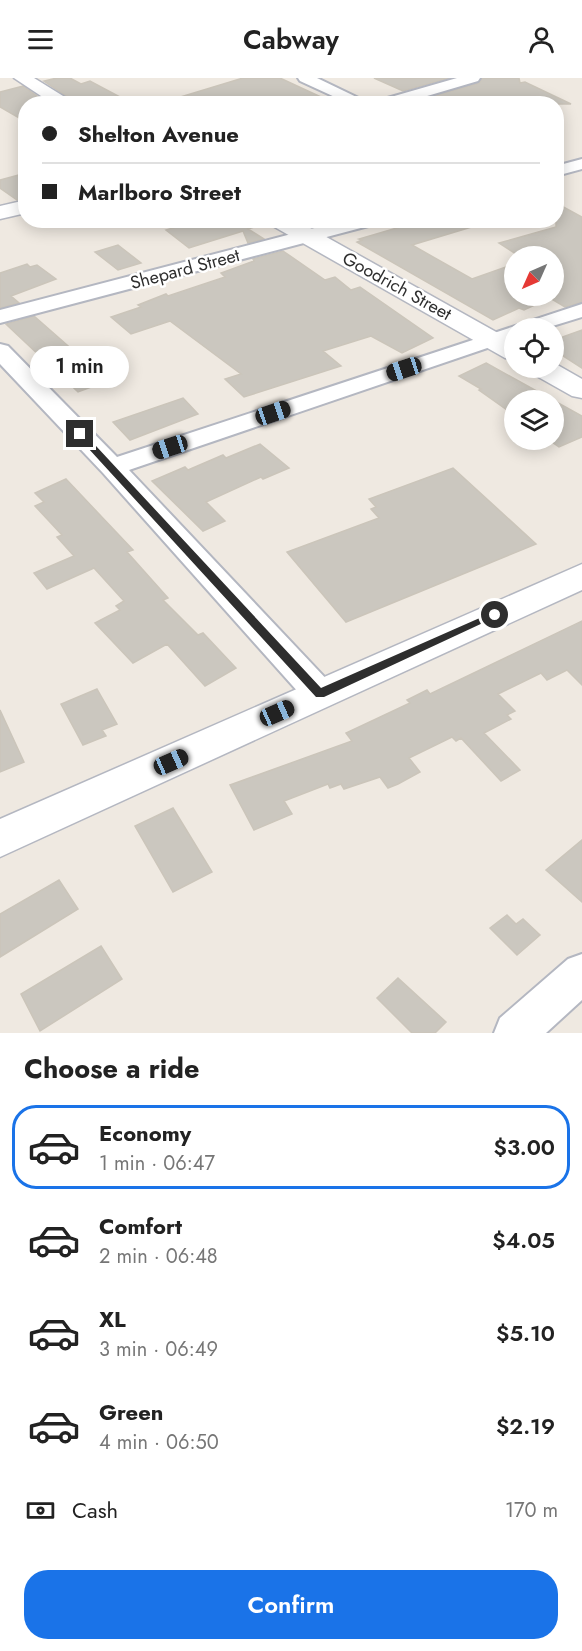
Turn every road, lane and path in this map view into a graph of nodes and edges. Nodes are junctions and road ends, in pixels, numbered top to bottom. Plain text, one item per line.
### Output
1 (22, 78) edge
2 (305, 78) edge
3 (473, 78) edge
4 (53, 96) edge
5 (346, 96) edge
6 (410, 96) edge
7 (582, 164) edge
8 (564, 169) edge
9 (18, 208) edge
10 (0, 213) edge
11 (293, 228) edge
12 (340, 228) edge
13 (308, 237) junction
14 (582, 310) edge
15 (0, 317) edge
16 (557, 318) edge
17 (504, 336) edge
18 (492, 340) junction
19 (504, 347) edge
20 (0, 351) edge
21 (560, 378) edge
22 (582, 390) edge
23 (112, 467) junction
24 (582, 576) edge
25 (320, 694) junction
26 (0, 839) edge
27 (582, 973) edge
28 (515, 1033) edge

1 - 4 main road
2 - 5 street
3 - 6 street
7 - 8 street
9 - 10 main road
11 - 13 main road, Goodrich Street
12 - 13 street, Shepard Street
13 - 15 street, Shepard Street
13 - 18 main road, Goodrich Street
14 - 16 street
17 - 18 street
18 - 19 main road, Goodrich Street
18 - 23 street
20 - 23 street
21 - 22 main road
23 - 25 street
24 - 25 main road
25 - 26 main road
27 - 28 street

